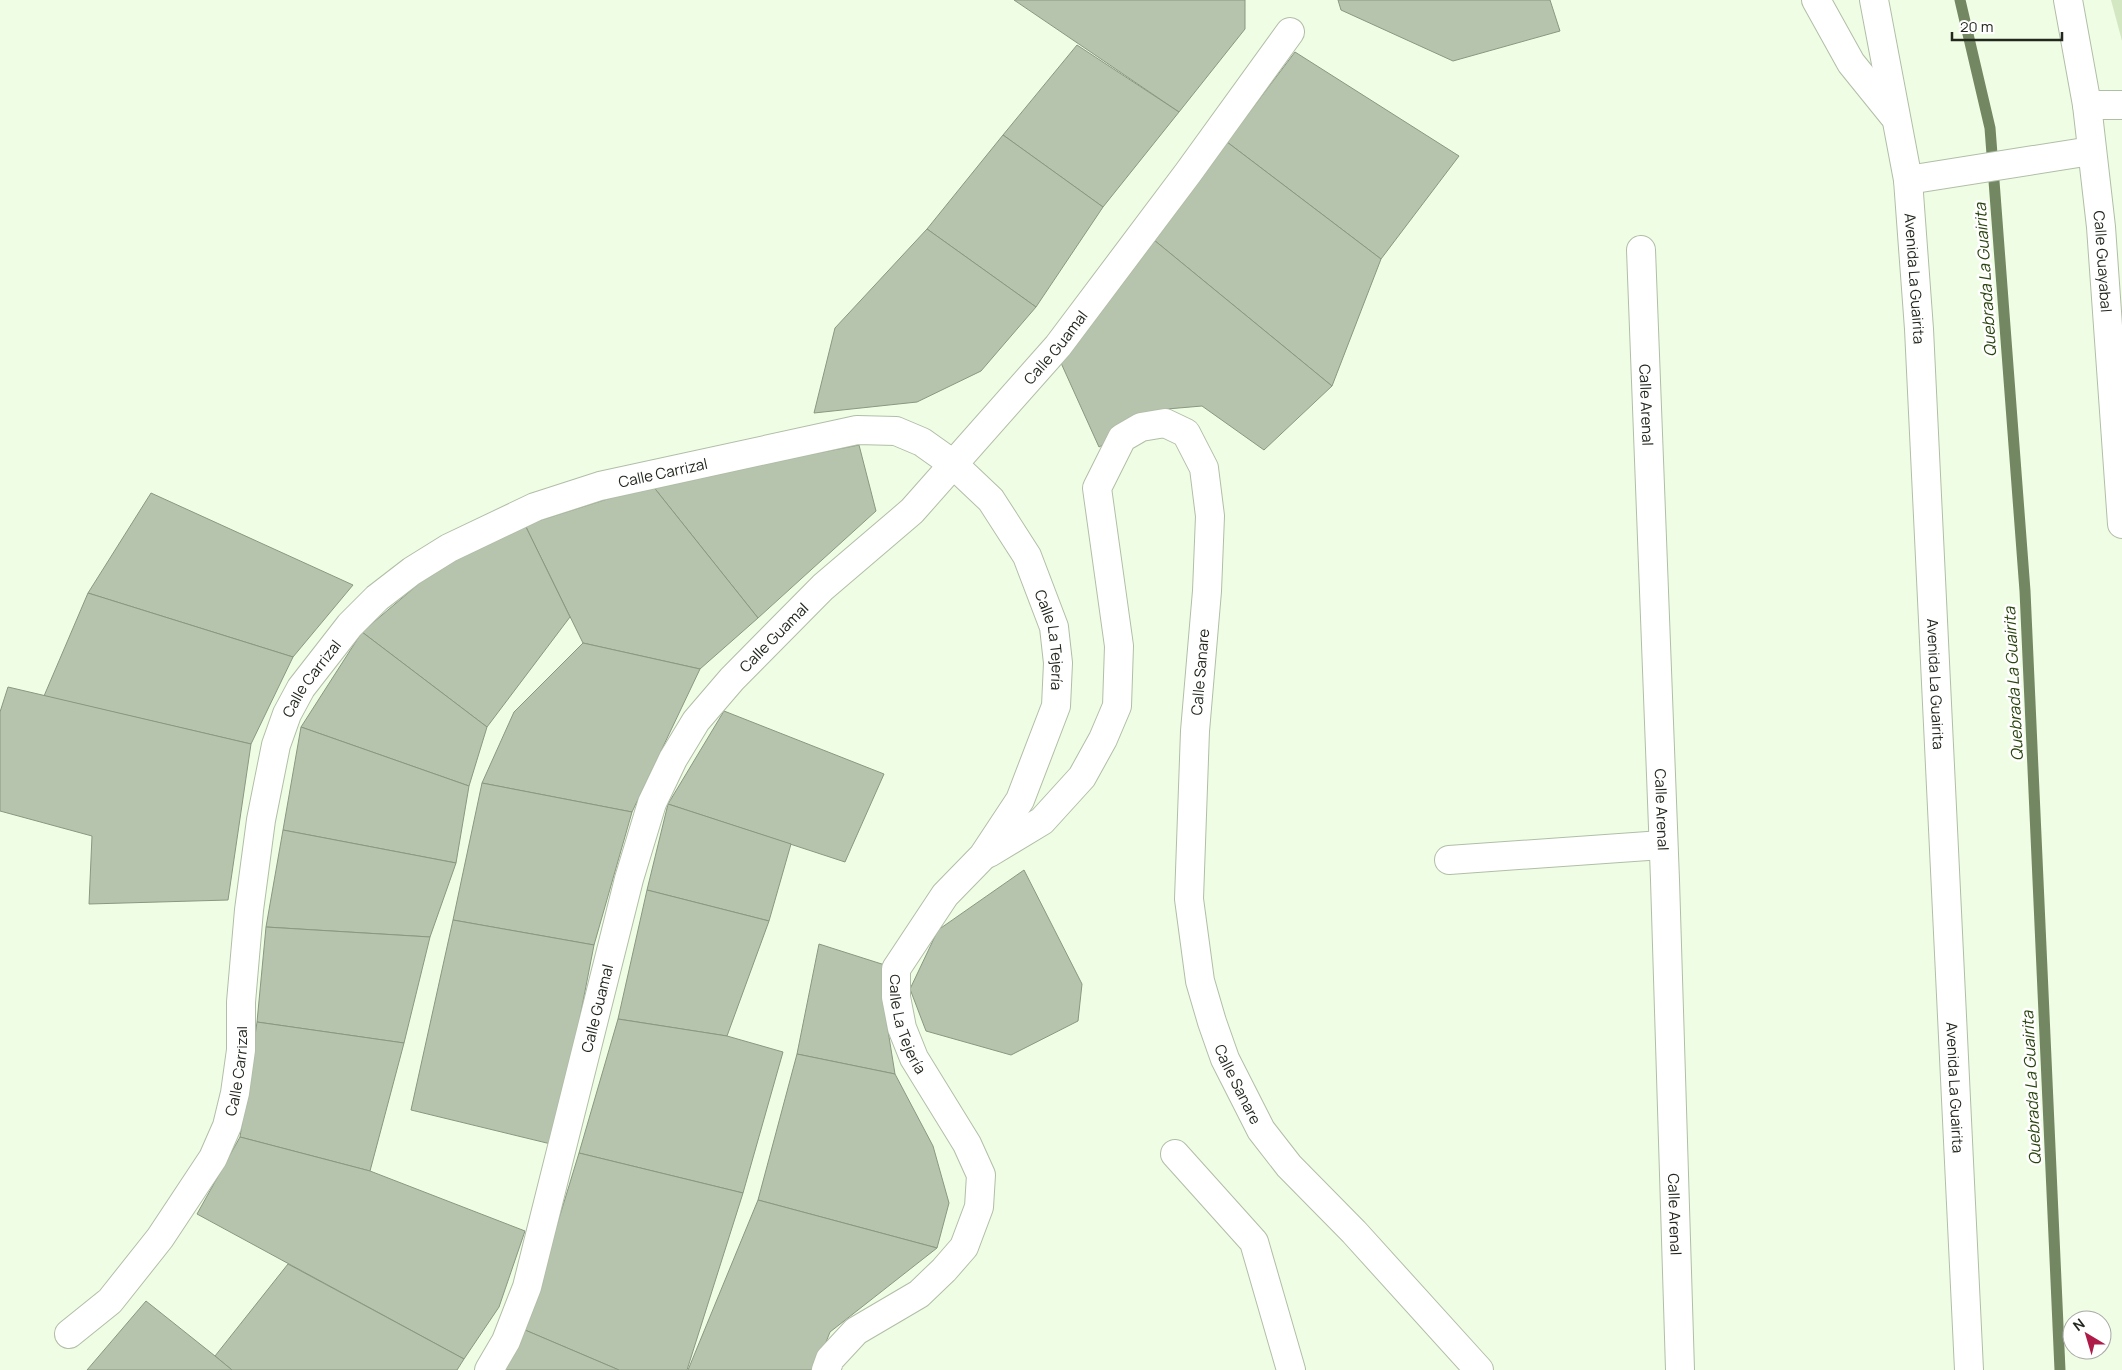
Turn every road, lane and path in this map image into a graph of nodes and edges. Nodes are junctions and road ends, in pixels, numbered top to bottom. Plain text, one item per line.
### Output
1 (1816, 0) edge
2 (1874, 0) edge
3 (2068, 0) edge
4 (1290, 32) dead end
5 (2087, 105) junction
6 (2122, 105) edge
7 (1895, 117) junction
8 (2091, 151) junction
9 (1908, 180) junction
10 (1641, 250) dead end
11 (953, 464) junction
12 (2122, 524) edge
13 (1662, 845) junction
14 (983, 856) junction
15 (1449, 860) dead end
16 (1175, 1154) dead end
17 (69, 1334) dead end
18 (490, 1370) edge
19 (826, 1370) edge
20 (1291, 1370) edge
21 (1479, 1370) edge
22 (1680, 1370) edge
23 (1969, 1370) edge

1 - 7 street
2 - 7 street, Avenida La Guairita
3 - 5 street, Calle Guayabal
4 - 11 street, Calle Guamal
5 - 6 street
5 - 8 street, Calle Guayabal
7 - 9 street, Avenida La Guairita
8 - 9 street
8 - 12 street, Calle Guayabal
9 - 23 street, Avenida La Guairita
10 - 13 street, Calle Arenal
11 - 14 street, Calle La Tejería
11 - 17 street, Calle Carrizal
11 - 18 street, Calle Guamal
13 - 15 street
13 - 22 street, Calle Arenal
14 - 19 street, Calle La Tejería
14 - 21 street, Calle Sanare
16 - 20 street

